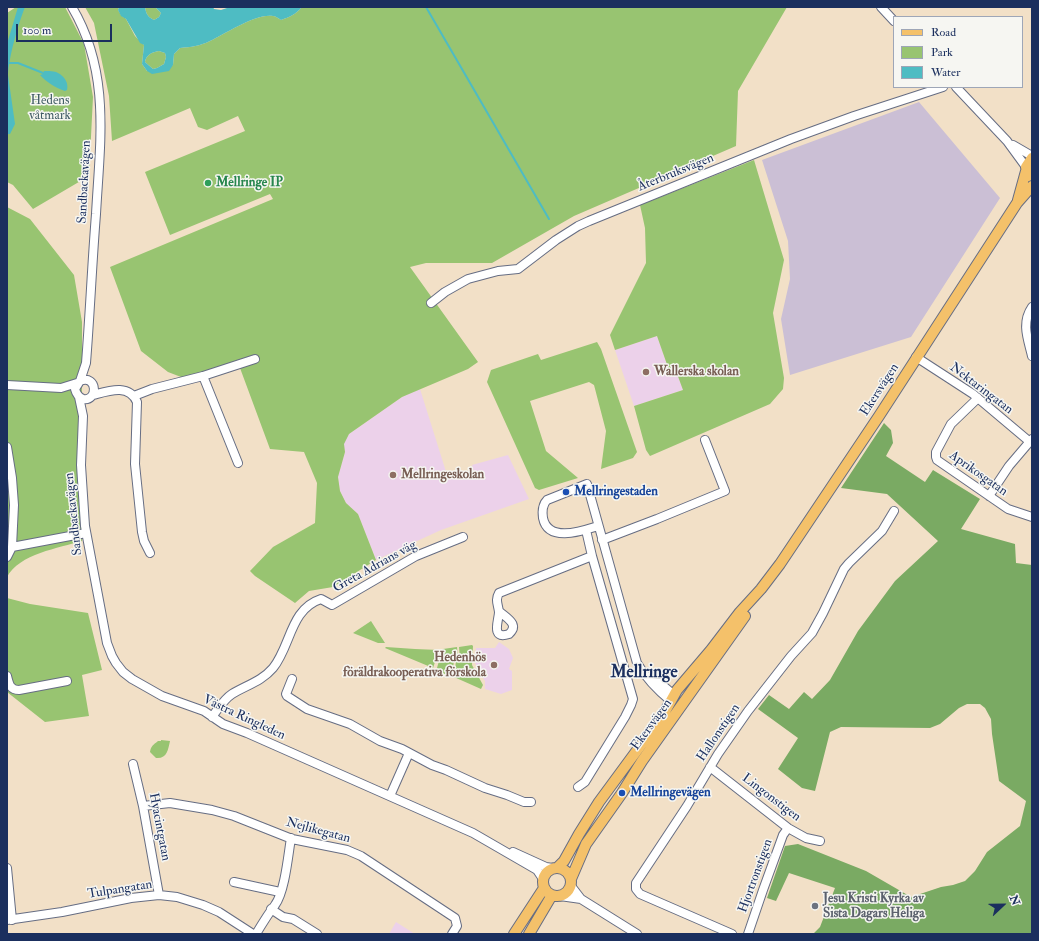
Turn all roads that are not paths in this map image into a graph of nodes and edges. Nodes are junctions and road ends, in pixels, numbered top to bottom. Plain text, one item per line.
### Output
1 (72, 7) edge
2 (881, 7) edge
3 (893, 20) edge
4 (940, 88) edge
5 (957, 88) edge
6 (1007, 141) junction
7 (1030, 167) edge
8 (1032, 186) edge
9 (1017, 203) junction
10 (431, 303) dead end
11 (1032, 307) edge
12 (1032, 356) edge
13 (916, 357) junction
14 (255, 359) dead end
15 (86, 362) junction
16 (203, 376) junction
17 (79, 382) junction
18 (92, 384) junction
19 (7, 385) edge
20 (61, 388) junction
21 (110, 390) junction
22 (78, 396) junction
23 (92, 396) junction
24 (134, 396) junction
25 (978, 398) junction
26 (83, 416) junction
27 (705, 440) dead end
28 (1031, 440) edge
29 (7, 447) edge
30 (238, 463) dead end
31 (10, 479) edge
32 (989, 496) junction
33 (894, 511) dead end
34 (1032, 516) edge
35 (598, 526) junction
36 (586, 530) junction
37 (86, 533) junction
38 (463, 538) dead end
39 (602, 540) junction
40 (12, 547) junction
41 (150, 553) dead end
42 (592, 556) junction
43 (7, 557) edge
44 (91, 561) joint
45 (761, 589) junction
46 (499, 611) dead end
47 (7, 676) edge
48 (292, 679) dead end
49 (67, 681) dead end
50 (672, 698) junction
51 (682, 705) junction
52 (212, 717) junction
53 (409, 753) junction
54 (133, 764) dead end
55 (710, 768) junction
56 (578, 787) dead end
57 (390, 796) junction
58 (531, 802) dead end
59 (143, 806) junction
60 (788, 828) junction
61 (291, 838) junction
62 (820, 841) dead end
63 (519, 858) junction
64 (7, 868) edge
65 (556, 868) junction
66 (234, 882) dead end
67 (571, 882) junction
68 (544, 884) junction
69 (280, 892) junction
70 (159, 895) junction
71 (556, 896) junction
72 (581, 899) junction
73 (271, 909) junction
74 (10, 920) edge
75 (255, 934) edge
76 (316, 934) edge
77 (452, 934) edge
78 (514, 934) edge
79 (529, 934) edge
80 (637, 934) edge
81 (732, 934) edge
82 (748, 934) edge

1 - 15 street, Sandbackavägen
2 - 3 street
4 - 10 street, Återbruksvägen
5 - 6 street
6 - 7 street
6 - 7 street
7 - 9 main road, Ekersvägen
8 - 9 main road, Ekersvägen
9 - 13 main road, Ekersvägen
11 - 12 street
13 - 25 street, Nektaringatan
13 - 45 main road, Ekersvägen
14 - 16 street
15 - 17 street, Sandbackavägen
15 - 18 street, Sandbackavägen
16 - 24 street
16 - 30 street
17 - 18 street
17 - 20 street
17 - 22 street
18 - 21 street
18 - 23 street
19 - 20 street
20 - 22 street
21 - 23 street
21 - 24 street
22 - 23 street
22 - 26 street, Sandbackavägen
23 - 26 street, Sandbackavägen
24 - 41 street
25 - 28 street, Nektaringatan
25 - 32 street, Aprikosgatan
26 - 37 street, Sandbackavägen
27 - 39 street
28 - 32 street
29 - 31 street
31 - 40 street
32 - 34 street, Aprikosgatan
33 - 55 street, Hallonstigen
35 - 36 street
35 - 36 street
35 - 39 street
36 - 42 street
37 - 40 street
37 - 44 street, Sandbackavägen
38 - 52 street, Greta Adrians väg
39 - 50 street
40 - 43 street
42 - 46 street
42 - 56 street
44 - 52 street, Västra Ringleden
45 - 50 main road, Ekersvägen
45 - 51 main road, Ekersvägen
47 - 49 street
48 - 53 street
50 - 51 main road
50 - 65 main road, Ekersvägen
51 - 67 main road, Ekersvägen
52 - 57 street, Västra Ringleden
53 - 57 street
53 - 58 street
54 - 59 street, Hyacintgatan
55 - 60 street, Lingonstigen
55 - 81 street, Hallonstigen
57 - 63 street, Västra Ringleden
59 - 61 street, Nejlikegatan
59 - 70 street, Hyacintgatan
60 - 62 street, Lingonstigen
60 - 82 street, Hjortronstigen
61 - 69 street
61 - 77 street, Nejlikegatan
63 - 65 street, Västra Ringleden
63 - 68 street, Västra Ringleden
64 - 74 street
65 - 67 main road
65 - 68 main road
66 - 69 street
67 - 71 main road
67 - 72 street
68 - 71 main road
68 - 78 main road
69 - 73 street
70 - 74 street, Tulpangatan
70 - 75 street, Tulpangatan
71 - 72 street
71 - 79 main road
72 - 80 street
73 - 75 street
73 - 76 street

